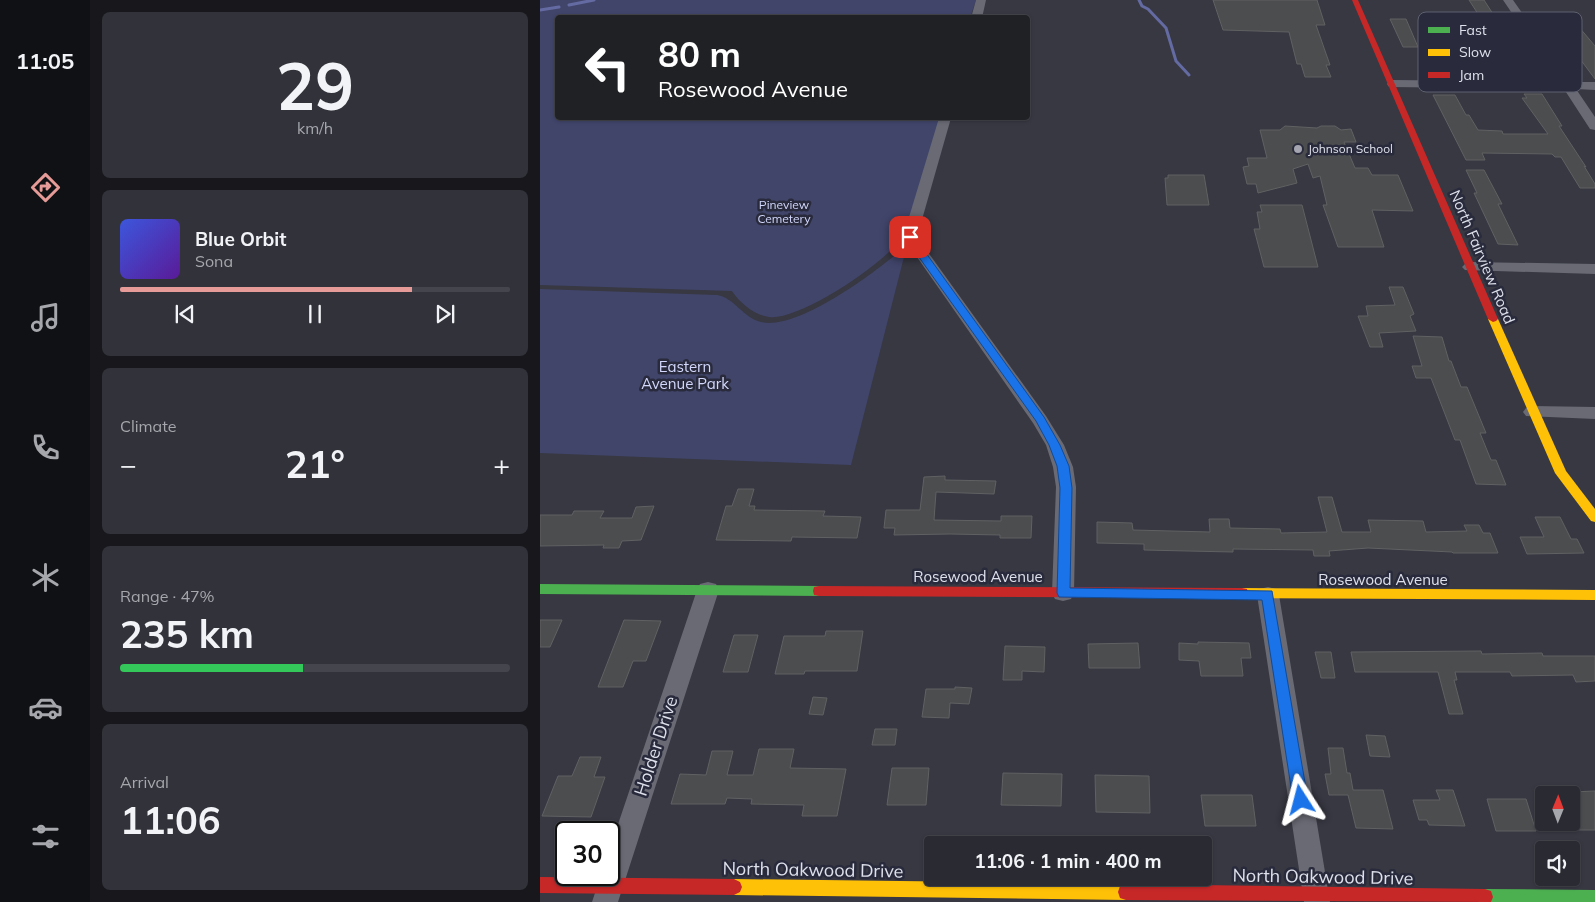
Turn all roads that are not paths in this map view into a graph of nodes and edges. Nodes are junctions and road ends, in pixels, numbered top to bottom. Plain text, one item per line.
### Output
1 (981, 0) edge
2 (1355, 0) edge
3 (1508, 0) edge
4 (1516, 12) edge
5 (977, 15) edge
6 (1393, 84) junction
7 (1418, 84) edge
8 (1582, 86) edge
9 (1595, 86) edge
10 (1571, 92) edge
11 (944, 120) edge
12 (1595, 126) edge
13 (1470, 267) junction
14 (1595, 269) edge
15 (1532, 412) junction
16 (1595, 414) edge
17 (1595, 518) edge
18 (540, 589) edge
19 (708, 590) junction
20 (1064, 593) junction
21 (1268, 595) junction
22 (1595, 596) edge
23 (540, 885) edge
24 (607, 894) edge
25 (1316, 898) edge
26 (1595, 898) edge

1 - 5 street
2 - 6 street, North Fairview Road
3 - 4 street
6 - 7 street
6 - 13 street, North Fairview Road
8 - 9 street
10 - 12 street
11 - 20 street
13 - 14 street
13 - 15 street, North Fairview Road
15 - 16 street
15 - 17 street, North Fairview Road
18 - 19 street, Rosewood Avenue
19 - 20 street, Rosewood Avenue
19 - 24 street, Holder Drive
20 - 21 street, Rosewood Avenue
21 - 22 street, Rosewood Avenue
21 - 25 street
23 - 24 street, North Oakwood Drive
24 - 25 street, North Oakwood Drive
25 - 26 street, North Oakwood Drive

